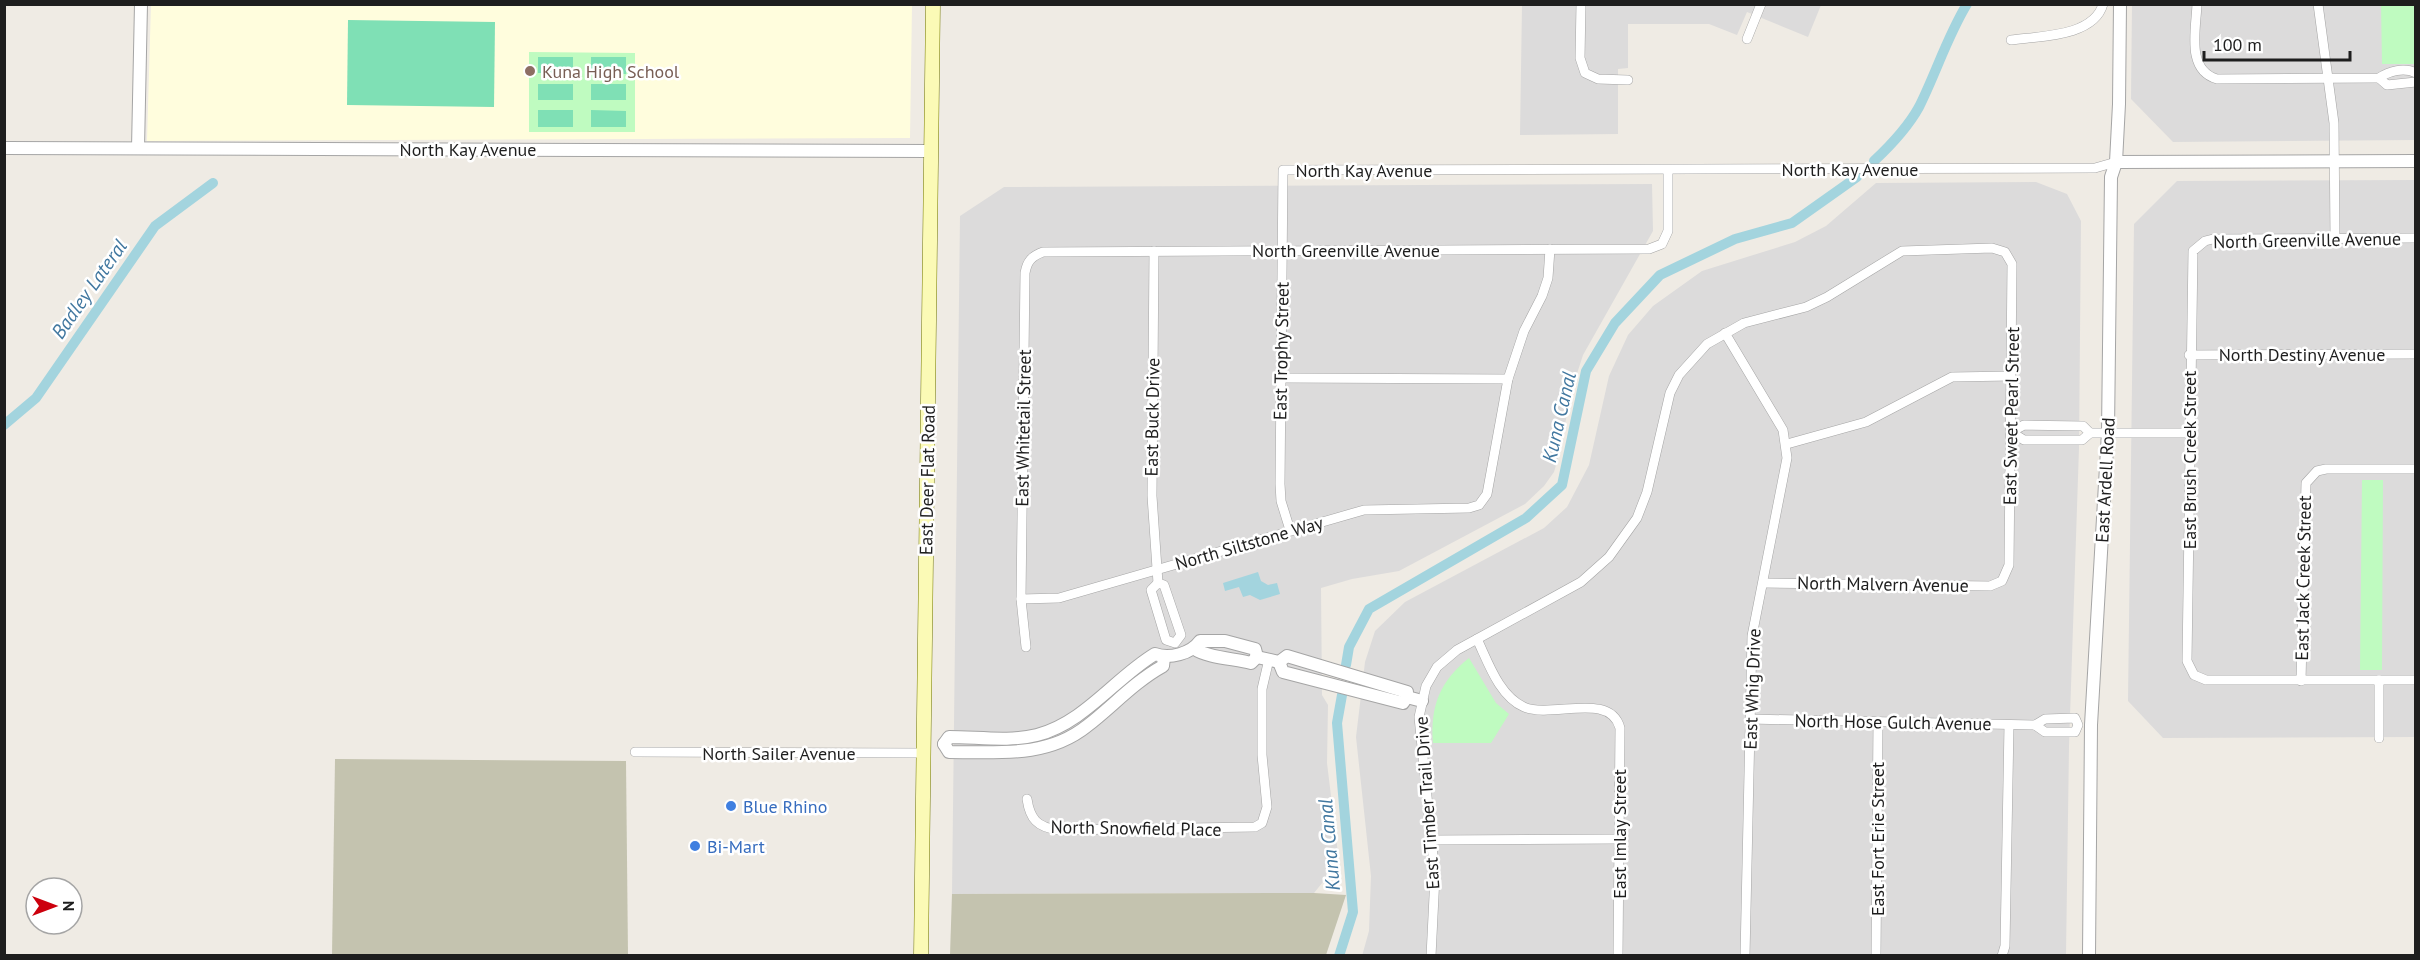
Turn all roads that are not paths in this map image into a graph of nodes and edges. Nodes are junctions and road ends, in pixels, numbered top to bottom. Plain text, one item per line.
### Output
1 (141, 4) edge
2 (933, 4) edge
3 (1581, 4) edge
4 (1761, 4) edge
5 (2103, 4) edge
6 (2120, 4) edge
7 (2197, 4) edge
8 (2318, 4) edge
9 (1747, 39) dead end
10 (2011, 40) dead end
11 (2415, 73) edge
12 (2328, 76) junction
13 (2379, 78) junction
14 (1628, 80) dead end
15 (2415, 82) edge
16 (4, 148) edge
17 (138, 148) junction
18 (931, 151) junction
19 (2335, 160) junction
20 (2415, 161) edge
21 (2116, 162) junction
22 (1283, 170) joint
23 (1668, 171) junction
24 (2335, 238) junction
25 (2415, 238) edge
26 (2199, 245) joint
27 (1550, 249) junction
28 (1154, 251) junction
29 (1283, 251) junction
30 (2005, 252) joint
31 (1030, 259) joint
32 (1725, 333) junction
33 (2415, 354) edge
34 (2190, 355) junction
35 (2011, 376) junction
36 (1281, 378) junction
37 (1508, 379) junction
38 (2011, 432) junction
39 (2108, 432) junction
40 (2090, 433) junction
41 (2189, 433) junction
42 (1787, 444) junction
43 (2415, 469) edge
44 (1290, 530) junction
45 (1156, 570) junction
46 (2002, 581) joint
47 (1158, 583) junction
48 (1763, 583) junction
49 (1022, 599) junction
50 (1477, 639) junction
51 (1026, 647) dead end
52 (1176, 649) junction
53 (1268, 659) junction
54 (2379, 680) junction
55 (2415, 680) edge
56 (2301, 681) junction
57 (1422, 701) junction
58 (1750, 719) junction
59 (1878, 722) junction
60 (2009, 725) junction
61 (2091, 725) junction
62 (2379, 738) dead end
63 (924, 749) junction
64 (635, 752) dead end
65 (1027, 799) dead end
66 (1619, 839) junction
67 (1433, 840) junction
68 (921, 956) edge
69 (1431, 956) edge
70 (1618, 956) edge
71 (1745, 956) edge
72 (1876, 956) edge
73 (2002, 956) edge
74 (2089, 956) edge

1 - 17 street
2 - 18 main road, East Deer Flat Road
3 - 14 street
4 - 9 street
5 - 10 street
6 - 21 street, East Ardell Road
7 - 12 street
8 - 12 street
11 - 13 street
12 - 13 street
12 - 19 street
13 - 15 street
16 - 17 street, North Kay Avenue
17 - 18 street, North Kay Avenue
18 - 63 main road, East Deer Flat Road
19 - 20 street, North Kay Avenue
19 - 21 street, North Kay Avenue
19 - 24 street
21 - 23 street, North Kay Avenue
21 - 39 street, East Ardell Road
22 - 23 street, North Kay Avenue
22 - 29 street, East Trophy Street
23 - 27 street, North Greenville Avenue
24 - 25 street, North Greenville Avenue
24 - 26 street, North Greenville Avenue
26 - 34 street, East Brush Creek Street
27 - 29 street, North Greenville Avenue
27 - 37 street
28 - 29 street, North Greenville Avenue
28 - 31 street, North Greenville Avenue
28 - 45 street, East Buck Drive
29 - 36 street, East Trophy Street
30 - 32 street, East Timber Trail Drive
30 - 35 street, East Sweet Pearl Street
31 - 49 street, East Whitetail Street
32 - 42 street, East Whig Drive
32 - 50 street, East Timber Trail Drive
33 - 34 street, North Destiny Avenue
34 - 41 street, East Brush Creek Street
35 - 38 street, East Sweet Pearl Street
35 - 42 street
36 - 37 street
36 - 44 street, East Trophy Street
37 - 44 street, North Siltstone Way
38 - 40 street
38 - 40 street
38 - 46 street, East Sweet Pearl Street
39 - 40 street
39 - 41 street
39 - 61 street, East Ardell Road
41 - 56 street, East Brush Creek Street
42 - 48 street, East Whig Drive
43 - 56 street, East Jack Creek Street
44 - 45 street, North Siltstone Way
45 - 47 street, East Buck Drive
45 - 49 street, North Siltstone Way
46 - 48 street, North Malvern Avenue
47 - 52 street, East Buck Drive
47 - 52 street, East Buck Drive
48 - 58 street, East Whig Drive
49 - 51 street, East Whitetail Street
50 - 57 street, East Timber Trail Drive
50 - 66 street, East Imlay Street
52 - 53 street
52 - 63 street
53 - 57 street
53 - 65 street, North Snowfield Place
54 - 55 street
54 - 56 street
54 - 62 street
57 - 67 street, East Timber Trail Drive
58 - 59 street, North Hose Gulch Avenue
58 - 71 street, East Whig Drive
59 - 60 street, North Hose Gulch Avenue
59 - 72 street, East Fort Erie Street
60 - 61 street, North Hose Gulch Avenue
60 - 73 street
61 - 74 street, East Ardell Road
63 - 64 street, North Sailer Avenue
63 - 68 main road, East Deer Flat Road
66 - 67 street
66 - 70 street, East Imlay Street
67 - 69 street, East Timber Trail Drive

